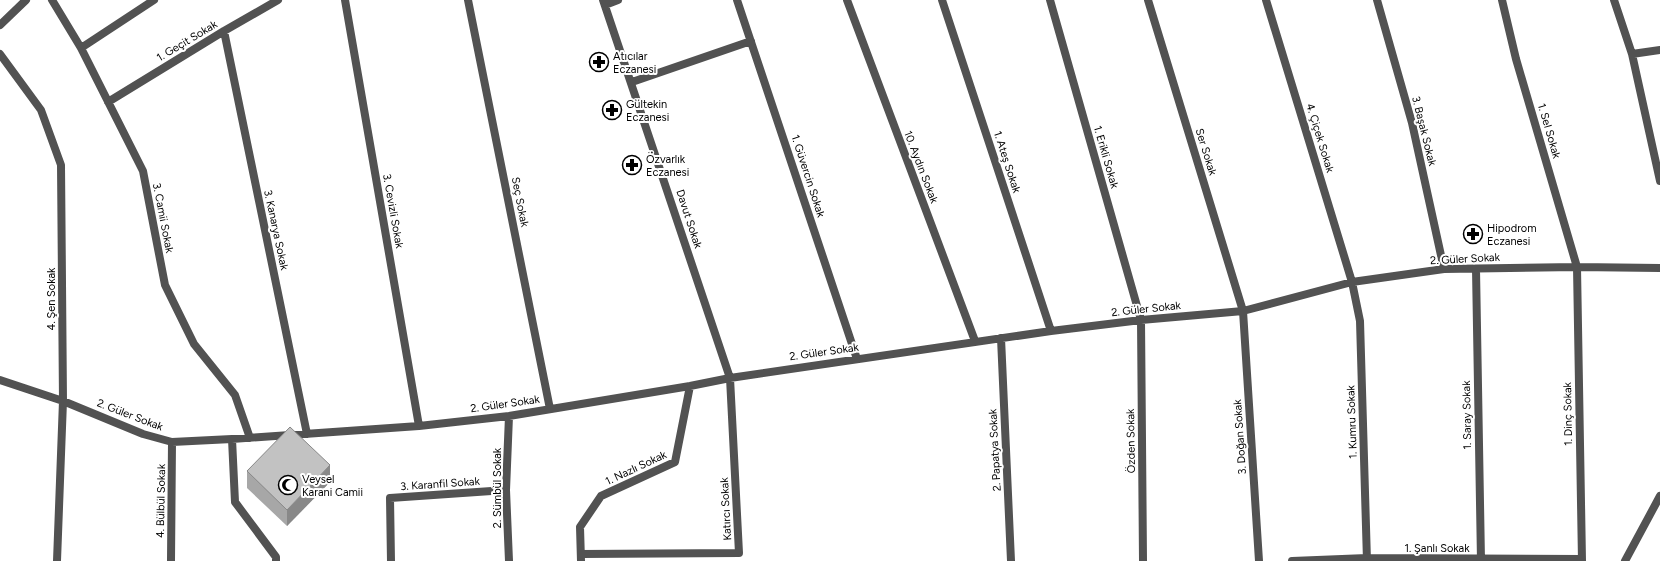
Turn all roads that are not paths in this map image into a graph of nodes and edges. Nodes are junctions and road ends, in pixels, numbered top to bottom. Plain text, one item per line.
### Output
1 (26, 0) edge
2 (52, 0) edge
3 (154, 0) edge
4 (278, 0) edge
5 (345, 0) edge
6 (468, 0) edge
7 (618, 0) edge
8 (737, 0) edge
9 (847, 0) edge
10 (942, 0) edge
11 (1050, 0) edge
12 (1148, 0) edge
13 (1266, 0) edge
14 (1377, 0) edge
15 (1502, 0) edge
16 (1614, 0) edge
17 (604, 2) edge
18 (0, 25) edge
19 (224, 31) junction
20 (751, 41) junction
21 (81, 48) junction
22 (1660, 50) edge
23 (0, 54) edge
24 (1632, 54) junction
25 (632, 82) junction
26 (108, 102) junction
27 (1656, 147) edge
28 (1660, 182) edge
29 (1577, 267) junction
30 (1660, 268) edge
31 (1444, 269) junction
32 (1476, 269) junction
33 (1352, 282) junction
34 (1243, 311) junction
35 (1141, 320) junction
36 (1051, 331) junction
37 (1001, 338) junction
38 (975, 341) junction
39 (857, 359) junction
40 (730, 378) junction
41 (0, 380) edge
42 (690, 386) junction
43 (63, 401) junction
44 (550, 409) junction
45 (509, 416) junction
46 (419, 426) junction
47 (307, 434) junction
48 (250, 438) junction
49 (232, 439) junction
50 (172, 442) junction
51 (506, 490) junction
52 (1660, 496) edge
53 (581, 558) edge
54 (1367, 560) edge
55 (1481, 560) edge
56 (1582, 560) edge
57 (57, 561) edge
58 (171, 561) edge
59 (276, 561) edge
60 (391, 561) edge
61 (508, 561) edge
62 (1011, 561) edge
63 (1143, 561) edge
64 (1259, 561) edge
65 (1292, 561) edge
66 (1625, 561) edge

1 - 18 street
2 - 21 street, 3. Camii Sokak
3 - 21 street
4 - 19 street, 1. Geçit Sokak
5 - 46 street, 3. Cevizli Sokak
6 - 44 street, Seç Sokak
7 - 17 street
8 - 20 street, 1. Güvercin Sokak
9 - 38 street, 10. Aydın Sokak
10 - 36 street, 1. Ateş Sokak
11 - 35 street, 1. Erikli Sokak
12 - 34 street, Ser Sokak
13 - 33 street, 4. Çiçek Sokak
14 - 31 street, 3. Başak Sokak
15 - 29 street, 1. Sel Sokak
16 - 24 street
17 - 25 street, Davut Sokak
19 - 26 street, 1. Geçit Sokak
19 - 47 street, 3. Kanarya Sokak
20 - 25 street
20 - 39 street, 1. Güvercin Sokak
21 - 26 street, 3. Camii Sokak
22 - 24 street
23 - 43 street, 4. Şen Sokak
24 - 27 street
25 - 40 street, Davut Sokak
26 - 48 street, 3. Camii Sokak
27 - 28 street
29 - 30 street, 2. Güler Sokak
29 - 32 street, 2. Güler Sokak
29 - 56 street, 1. Dinç Sokak
31 - 32 street, 2. Güler Sokak
31 - 33 street, 2. Güler Sokak
32 - 55 street, 1. Saray Sokak
33 - 34 street, 2. Güler Sokak
33 - 54 street, 1. Kumru Sokak
34 - 35 street, 2. Güler Sokak
34 - 64 street, 3. Doğan Sokak
35 - 36 street, 2. Güler Sokak
35 - 63 street, Özden Sokak
36 - 37 street, 2. Güler Sokak
37 - 38 street, 2. Güler Sokak
37 - 62 street, 2. Papatya Sokak
38 - 39 street, 2. Güler Sokak
39 - 40 street, 2. Güler Sokak
40 - 42 street, 2. Güler Sokak
40 - 53 street, Katırcı Sokak
41 - 43 street, 2. Güler Sokak
42 - 44 street, 2. Güler Sokak
42 - 53 street, 1. Nazlı Sokak
43 - 50 street, 2. Güler Sokak
43 - 57 street, 4. Şen Sokak
44 - 45 street, 2. Güler Sokak
45 - 46 street, 2. Güler Sokak
45 - 51 street, 2. Sümbül Sokak
46 - 47 street, 2. Güler Sokak
47 - 48 street, 2. Güler Sokak
48 - 49 street, 2. Güler Sokak
49 - 50 street, 2. Güler Sokak
49 - 59 street
50 - 58 street, 4. Bülbül Sokak
51 - 60 street, 3. Karanfil Sokak
51 - 61 street, 2. Sümbül Sokak
52 - 66 street
54 - 55 street, 1. Şanlı Sokak
54 - 65 street, 1. Şanlı Sokak
55 - 56 street, 1. Şanlı Sokak

